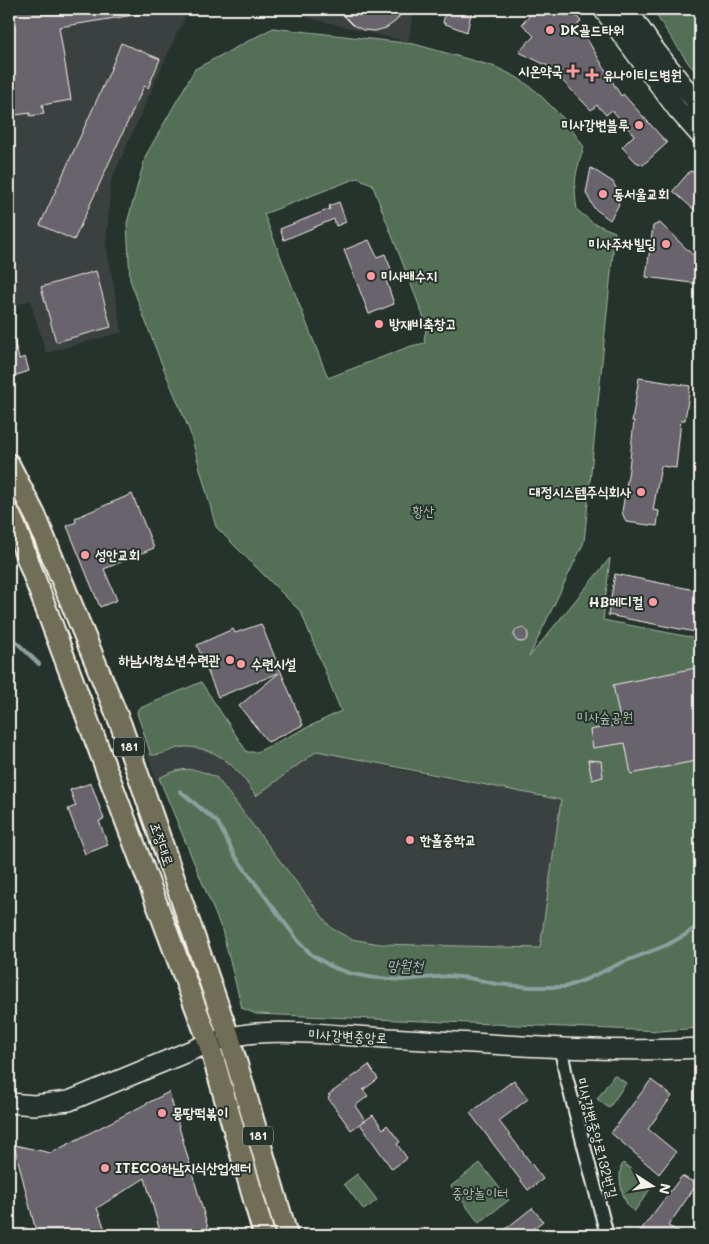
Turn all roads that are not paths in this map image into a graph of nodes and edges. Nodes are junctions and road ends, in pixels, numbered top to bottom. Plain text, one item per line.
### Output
1 (603, 9) edge
2 (627, 9) edge
3 (700, 107) edge
4 (700, 135) edge
5 (9, 464) edge
6 (9, 513) edge
7 (229, 1037) junction
8 (209, 1043) junction
9 (561, 1048) junction
10 (700, 1048) edge
11 (9, 1103) edge
12 (264, 1235) edge
13 (287, 1235) edge
14 (607, 1235) edge

1 - 4 street
2 - 3 street
5 - 7 main road, 조정대로 / 181
6 - 8 main road, 조정대로
7 - 8 street, 미사강변중앙로
7 - 9 street, 미사강변중앙로
7 - 13 main road, 조정대로 / 181
8 - 11 street, 미사강변중앙로
8 - 12 main road, 조정대로
9 - 10 street, 미사강변중앙로
9 - 14 street, 미사강변중앙로132번길

